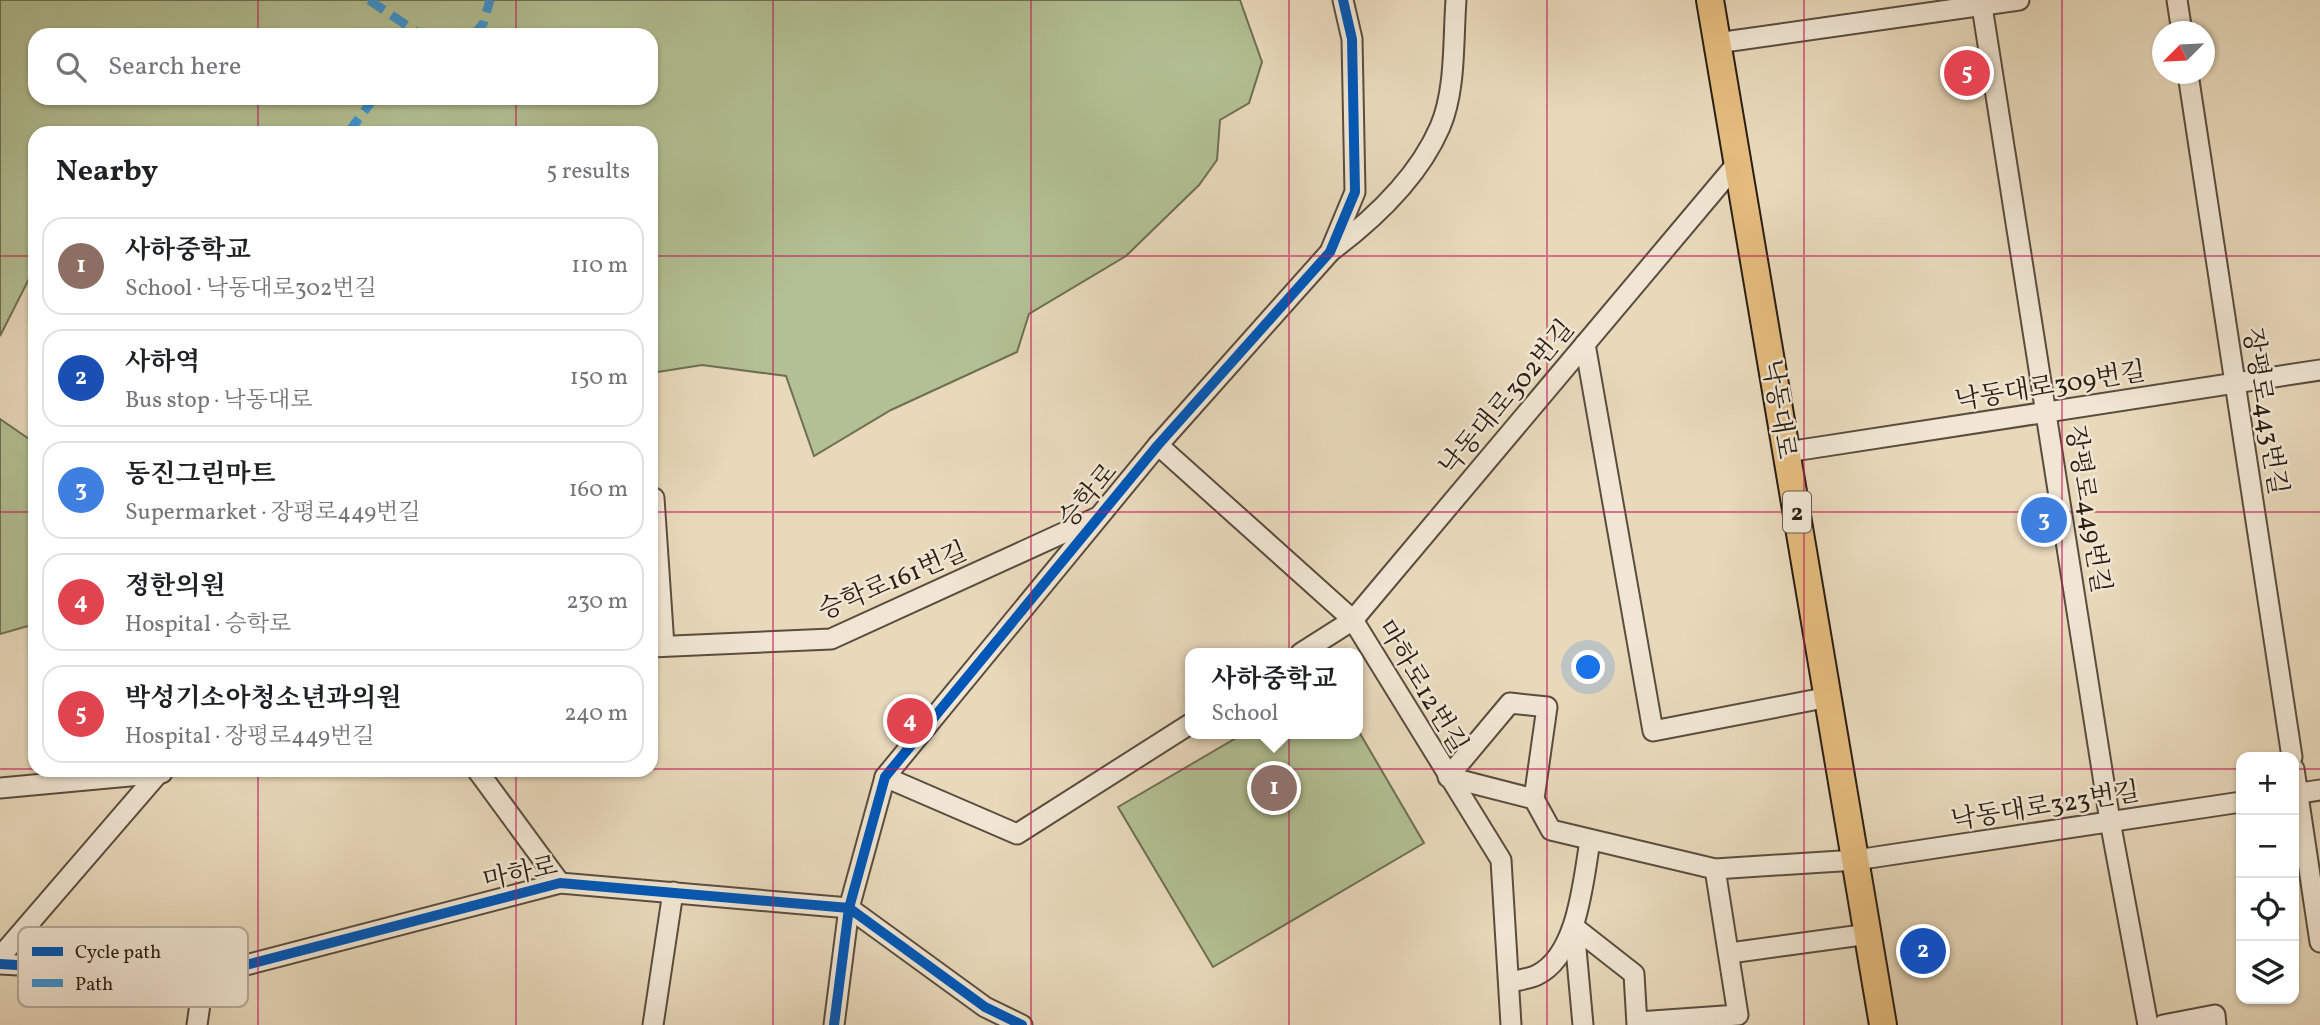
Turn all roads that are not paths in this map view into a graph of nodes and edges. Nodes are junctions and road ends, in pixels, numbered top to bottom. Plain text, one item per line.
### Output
1 (1343, 0) edge
2 (1456, 0) edge
3 (1710, 0) edge
4 (2019, 0) edge
5 (2177, 0) edge
6 (1981, 3) edge
7 (2180, 21) edge
8 (1717, 43) junction
9 (2190, 84) edge
10 (1739, 161) junction
11 (1330, 252) junction
12 (1585, 344) junction
13 (2320, 370) edge
14 (2235, 383) junction
15 (2048, 412) junction
16 (1158, 445) junction
17 (1787, 452) junction
18 (1099, 516) junction
19 (1353, 620) junction
20 (658, 647) edge
21 (1309, 648) edge
22 (1829, 697) junction
23 (1185, 727) edge
24 (2291, 752) edge
25 (119, 777) edge
26 (158, 777) edge
27 (482, 777) edge
28 (885, 777) junction
29 (1448, 777) junction
30 (0, 788) edge
31 (2320, 790) edge
32 (2299, 794) edge
33 (1534, 799) junction
34 (2236, 803) edge
35 (2299, 812) edge
36 (2110, 821) junction
37 (1590, 841) junction
38 (1856, 860) junction
39 (1715, 869) junction
40 (561, 883) junction
41 (673, 892) junction
42 (849, 908) junction
43 (26, 927) edge
44 (1574, 927) junction
45 (1869, 934) junction
46 (18, 937) edge
47 (2320, 942) edge
48 (1730, 953) junction
49 (0, 957) edge
50 (0, 964) edge
51 (18, 965) edge
52 (248, 965) edge
53 (1510, 982) junction
54 (200, 1007) edge
55 (983, 1016) edge
56 (1638, 1024) edge
57 (197, 1025) edge
58 (653, 1025) edge
59 (834, 1025) edge
60 (1022, 1025) edge
61 (1511, 1025) edge
62 (1583, 1025) edge
63 (1883, 1025) edge
64 (2148, 1025) edge
65 (2163, 1025) edge
66 (2216, 1025) edge

1 - 11 street, 승학로
2 - 11 street
3 - 8 main road, 낙동대로 / 2
4 - 6 street
5 - 7 street
6 - 8 street
6 - 15 street, 장평로449번길
8 - 10 main road, 낙동대로 / 2
9 - 14 street, 장평로443번길
10 - 12 street, 낙동대로302번길
10 - 17 main road, 낙동대로 / 2
11 - 16 street, 승학로
12 - 19 street, 낙동대로302번길
12 - 22 street
13 - 14 street, 낙동대로309번길
14 - 15 street, 낙동대로309번길
14 - 24 street, 장평로443번길
15 - 17 street, 낙동대로309번길
15 - 36 street, 장평로449번길
16 - 18 street, 승학로
16 - 19 street, 마하로12번길
17 - 22 main road, 낙동대로 / 2
18 - 20 street, 승학로161번길
18 - 28 street, 승학로
19 - 21 street, 낙동대로302번길
19 - 29 street, 마하로12번길
22 - 38 main road, 낙동대로 / 2
23 - 28 street
25 - 30 street
26 - 43 street
27 - 40 street
28 - 42 street, 승학로
29 - 33 street
29 - 33 street
29 - 53 street, 마하로12번길
31 - 32 street
33 - 37 street, 낙동대로323번길
34 - 36 street, 낙동대로323번길
35 - 47 street
36 - 38 street, 낙동대로323번길
36 - 64 street, 장평로449번길
37 - 39 street, 낙동대로323번길
37 - 44 street
38 - 39 street, 낙동대로323번길
38 - 45 main road, 낙동대로 / 2
39 - 48 street
40 - 41 street, 마하로
40 - 52 street, 마하로
41 - 42 street, 마하로
41 - 58 street
42 - 55 street
42 - 59 street, 승학로
44 - 53 street
44 - 56 street
44 - 62 street
45 - 48 street
45 - 63 main road, 낙동대로 / 2
46 - 49 street
48 - 56 street
50 - 51 street, 마하로
53 - 61 street, 마하로12번길
54 - 57 street
55 - 60 street
65 - 66 street

